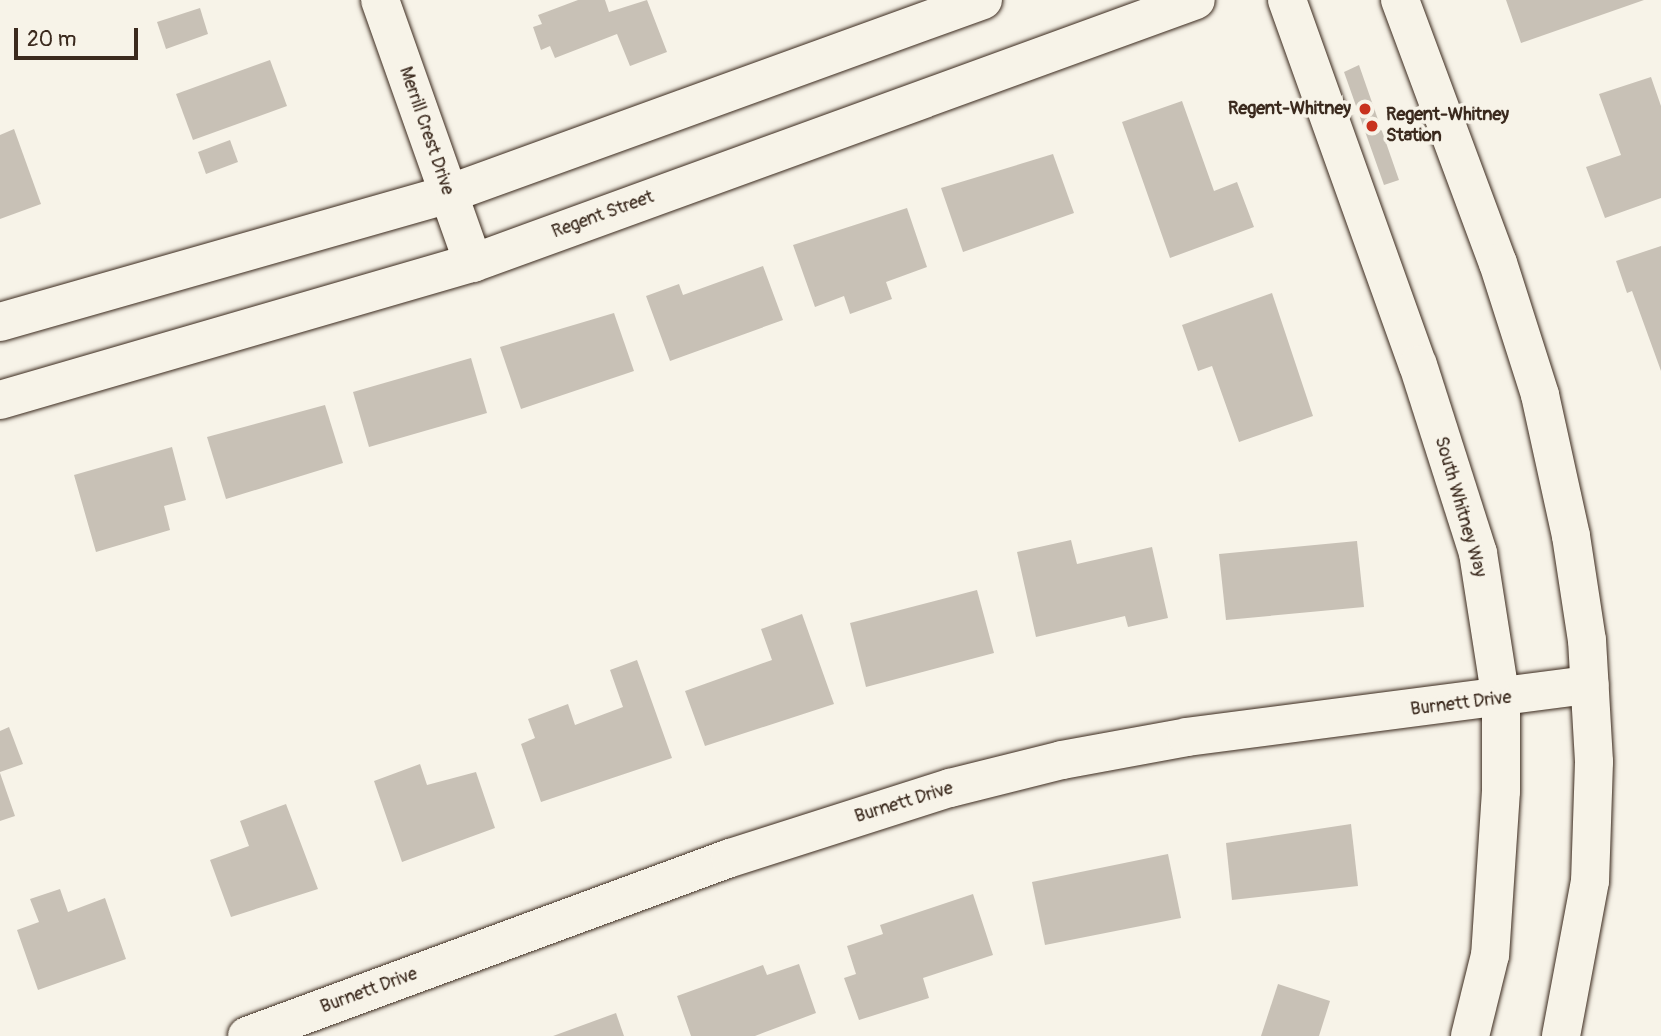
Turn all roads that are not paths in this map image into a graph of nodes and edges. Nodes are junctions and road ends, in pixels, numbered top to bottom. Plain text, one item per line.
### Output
1 (380, 0) edge
2 (983, 0) edge
3 (1196, 0) edge
4 (1287, 0) edge
5 (1400, 0) edge
6 (448, 194) junction
7 (473, 263) junction
8 (0, 322) edge
9 (0, 400) edge
10 (1590, 685) junction
11 (1501, 700) junction
12 (247, 1036) edge
13 (1470, 1036) edge
14 (1561, 1036) edge

1 - 6 street, Merrill Crest Drive
2 - 6 street
3 - 7 street, Regent Street
4 - 11 street, South Whitney Way
5 - 10 street
6 - 7 street, Merrill Crest Drive
6 - 8 street
7 - 9 street, Regent Street
10 - 11 street, Burnett Drive
10 - 14 street
11 - 12 street, Burnett Drive
11 - 13 street, South Whitney Way

